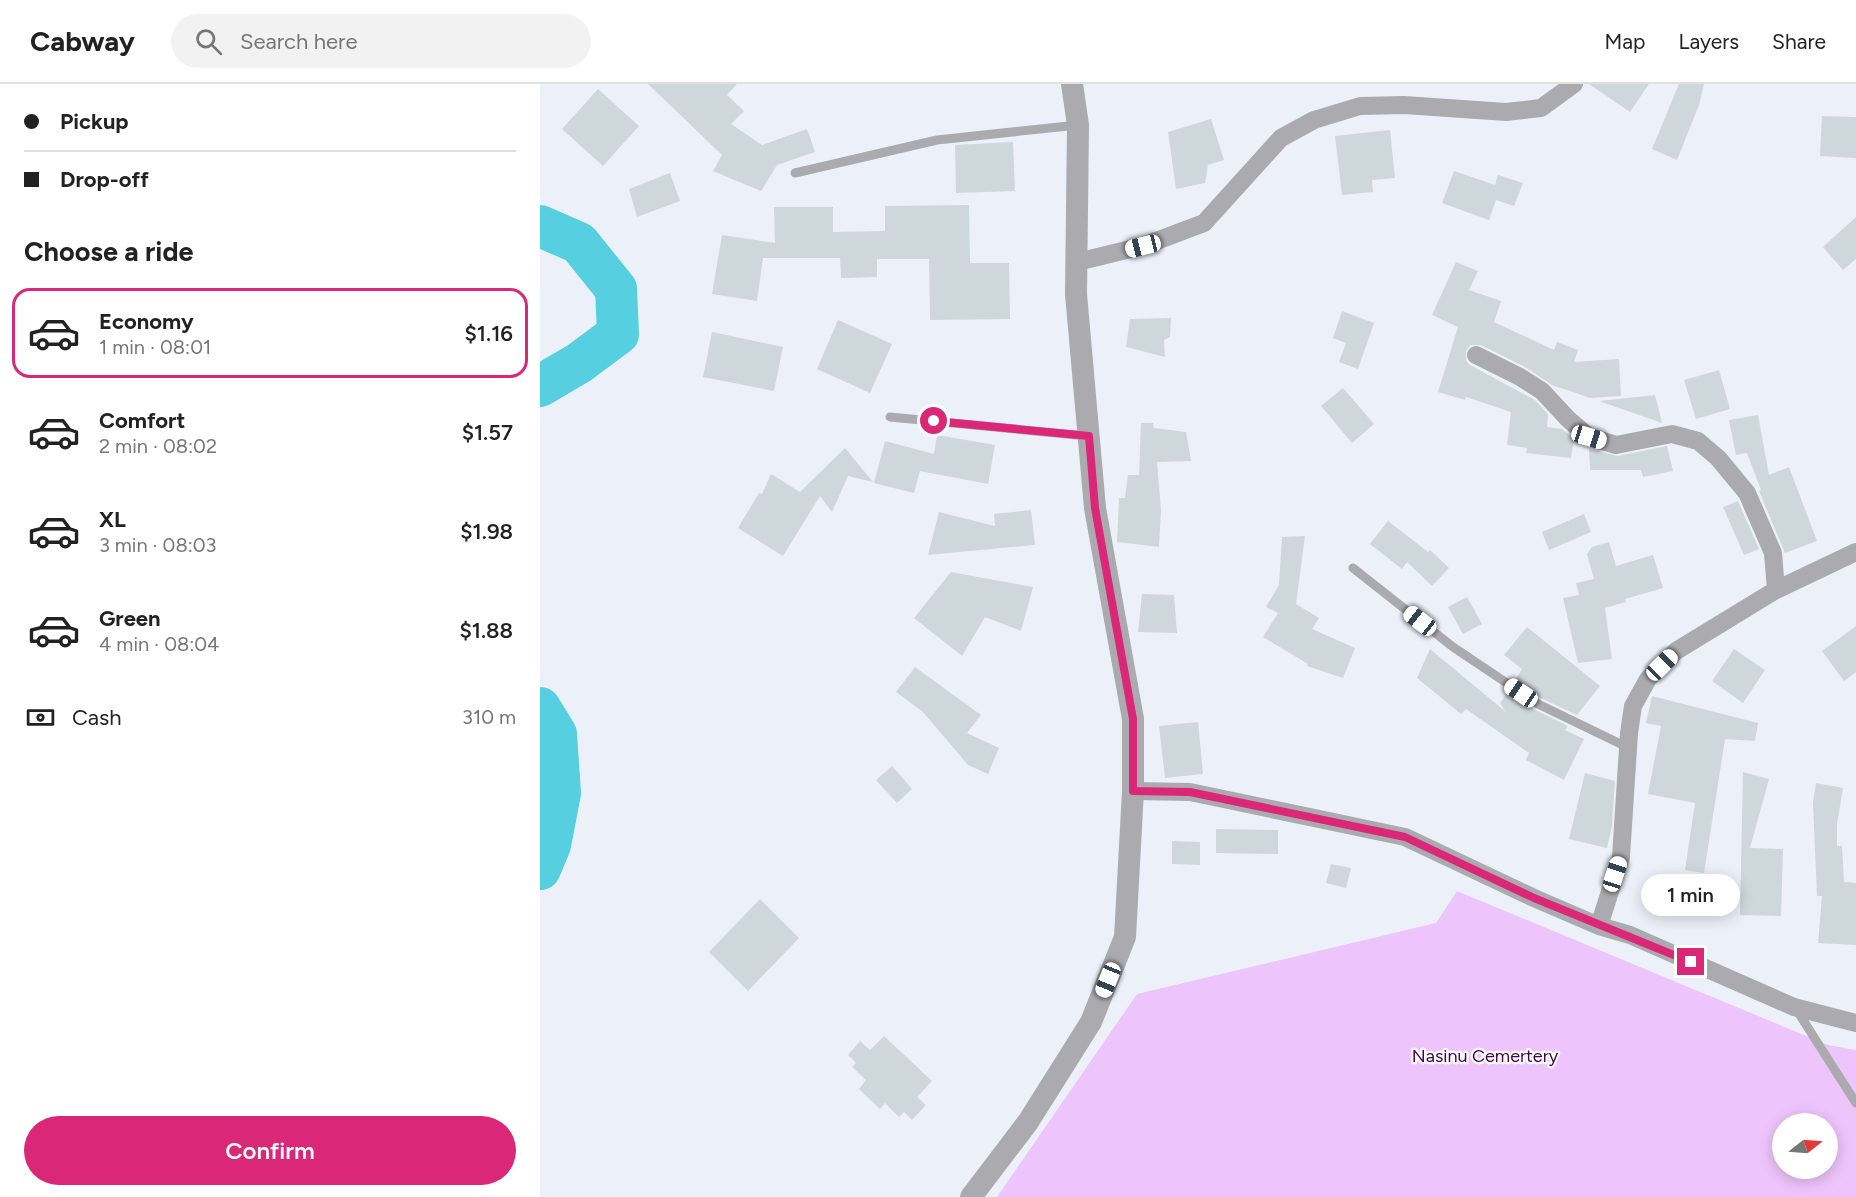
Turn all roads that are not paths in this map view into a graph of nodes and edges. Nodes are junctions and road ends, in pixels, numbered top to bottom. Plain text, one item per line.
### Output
1 (1072, 84) edge
2 (1574, 84) edge
3 (1078, 125) junction
4 (795, 173) dead end
5 (1077, 262) junction
6 (1476, 355) dead end
7 (890, 417) dead end
8 (1089, 436) junction
9 (1856, 552) edge
10 (1353, 568) dead end
11 (1776, 590) junction
12 (1629, 748) junction
13 (1133, 791) junction
14 (1599, 926) junction
15 (1794, 1007) junction
16 (1856, 1023) edge
17 (1856, 1103) edge
18 (971, 1197) edge

1 - 3 street
2 - 5 street
3 - 4 lane
3 - 5 street
5 - 8 street
6 - 11 street
7 - 8 lane
8 - 13 street
9 - 11 street
10 - 12 lane
11 - 12 street
12 - 14 street
13 - 14 street
13 - 18 street
14 - 15 street
15 - 16 street
15 - 17 lane

